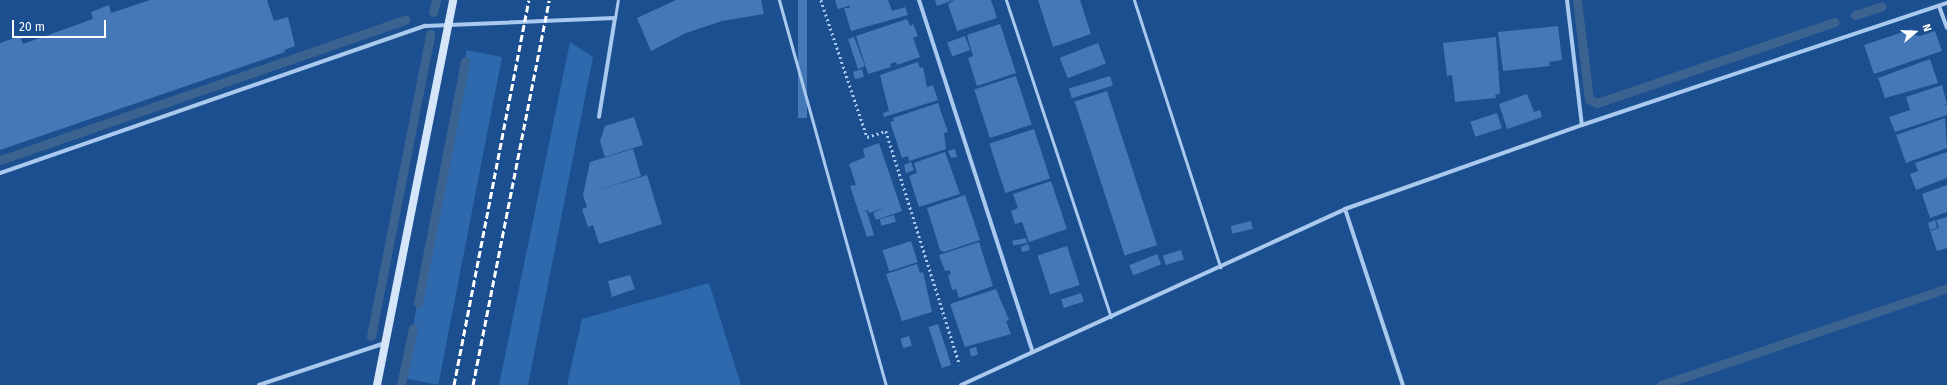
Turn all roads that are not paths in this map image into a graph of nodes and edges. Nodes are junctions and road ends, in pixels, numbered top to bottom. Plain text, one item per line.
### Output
1 (453, 0) edge
2 (618, 0) edge
3 (779, 0) edge
4 (919, 0) edge
5 (1006, 0) edge
6 (1134, 0) edge
7 (1567, 0) edge
8 (1935, 0) edge
9 (1947, 3) edge
10 (1938, 6) junction
11 (615, 18) junction
12 (448, 26) junction
13 (1947, 28) edge
14 (598, 117) dead end
15 (1582, 125) junction
16 (0, 173) edge
17 (1345, 209) junction
18 (1220, 267) junction
19 (1110, 317) junction
20 (385, 343) junction
21 (1033, 352) junction
22 (259, 385) edge
23 (377, 385) edge
24 (886, 385) edge
25 (961, 385) edge
26 (1403, 385) edge

1 - 12 street
2 - 11 lane
3 - 24 lane
4 - 21 street
5 - 19 lane
6 - 18 lane
7 - 15 street
8 - 10 street
9 - 10 street
10 - 13 street
10 - 15 street
11 - 12 street
11 - 14 street
12 - 16 street
12 - 20 street
15 - 17 street
17 - 18 street
17 - 26 street
18 - 19 street
19 - 21 street
20 - 22 street
20 - 23 street
21 - 25 street

